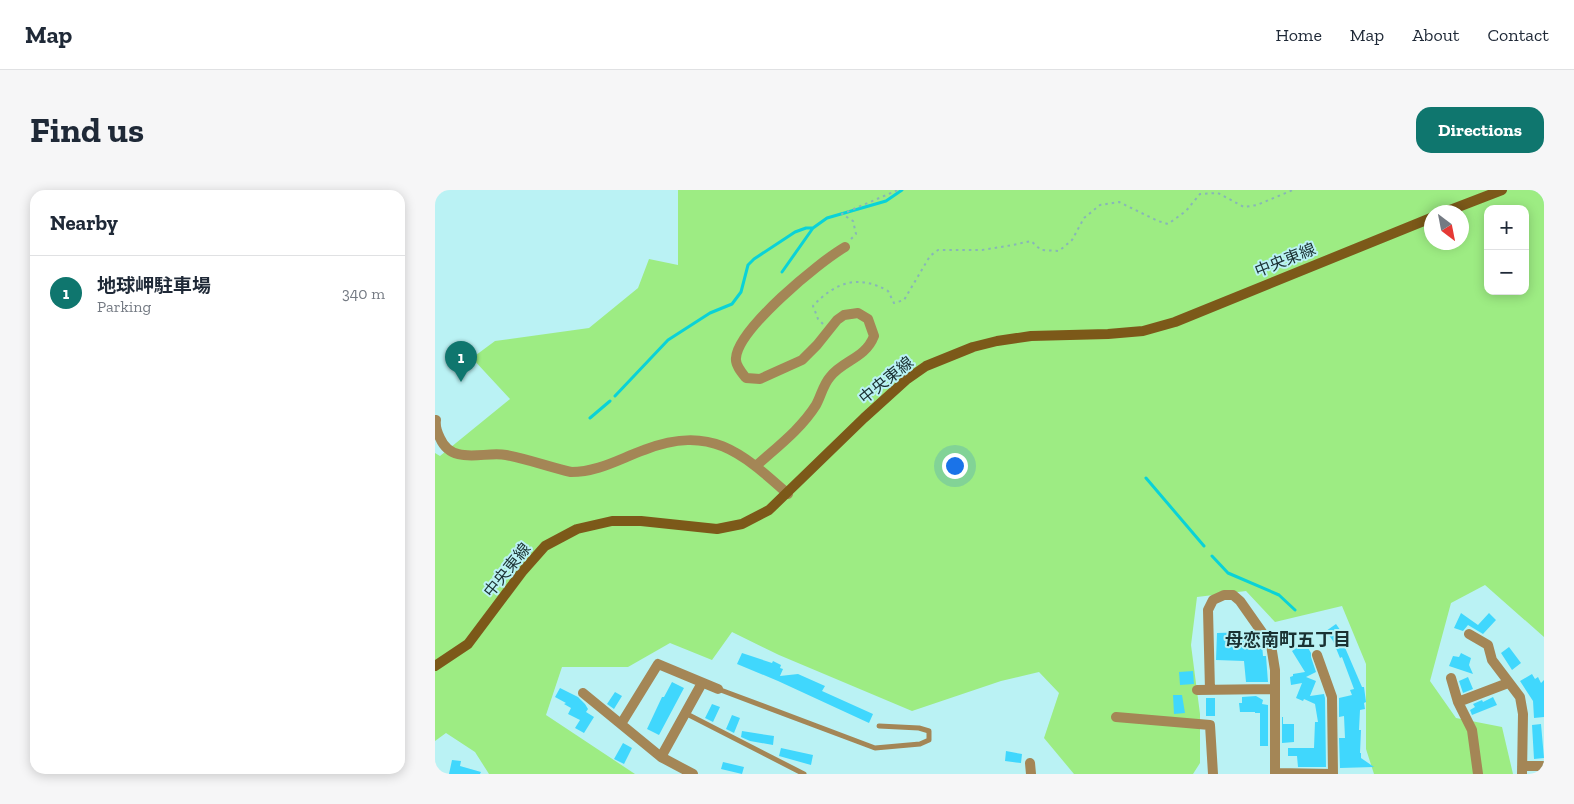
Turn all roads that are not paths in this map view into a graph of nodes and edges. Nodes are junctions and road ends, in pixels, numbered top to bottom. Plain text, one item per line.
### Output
1 (1502, 190) edge
2 (1463, 205) edge
3 (1424, 221) edge
4 (845, 247) road end
5 (436, 420) dead end
6 (757, 466) junction
7 (788, 494) junction
8 (1469, 634) dead end
9 (1317, 655) dead end
10 (435, 666) edge
11 (1451, 678) dead end
12 (702, 683) junction
13 (1508, 683) junction
14 (718, 689) joint
15 (1275, 689) junction
16 (1197, 690) dead end
17 (1210, 690) junction
18 (583, 693) dead end
19 (1458, 702) junction
20 (685, 713) junction
21 (1116, 717) dead end
22 (621, 724) junction
23 (879, 726) dead end
24 (661, 757) junction
25 (1030, 763) dead end
26 (1544, 766) edge
27 (1522, 770) edge
28 (693, 774) edge
29 (804, 774) edge
30 (1031, 774) edge
31 (1213, 774) edge
32 (1275, 774) edge
33 (1333, 774) edge
34 (1478, 774) edge

1 - 2 street
3 - 7 street, 中央東線
4 - 6 street
5 - 6 street
6 - 7 street
7 - 10 street, 中央東線
8 - 13 street
9 - 33 street
11 - 19 street
12 - 14 street
12 - 20 street
12 - 22 street
13 - 19 street
13 - 27 street
14 - 23 lane
15 - 17 street
15 - 17 street
15 - 32 street
16 - 17 street
18 - 22 street
19 - 34 street
20 - 24 street
20 - 29 lane
21 - 31 street
22 - 24 street
24 - 28 street
25 - 30 street
26 - 27 street
32 - 33 street

